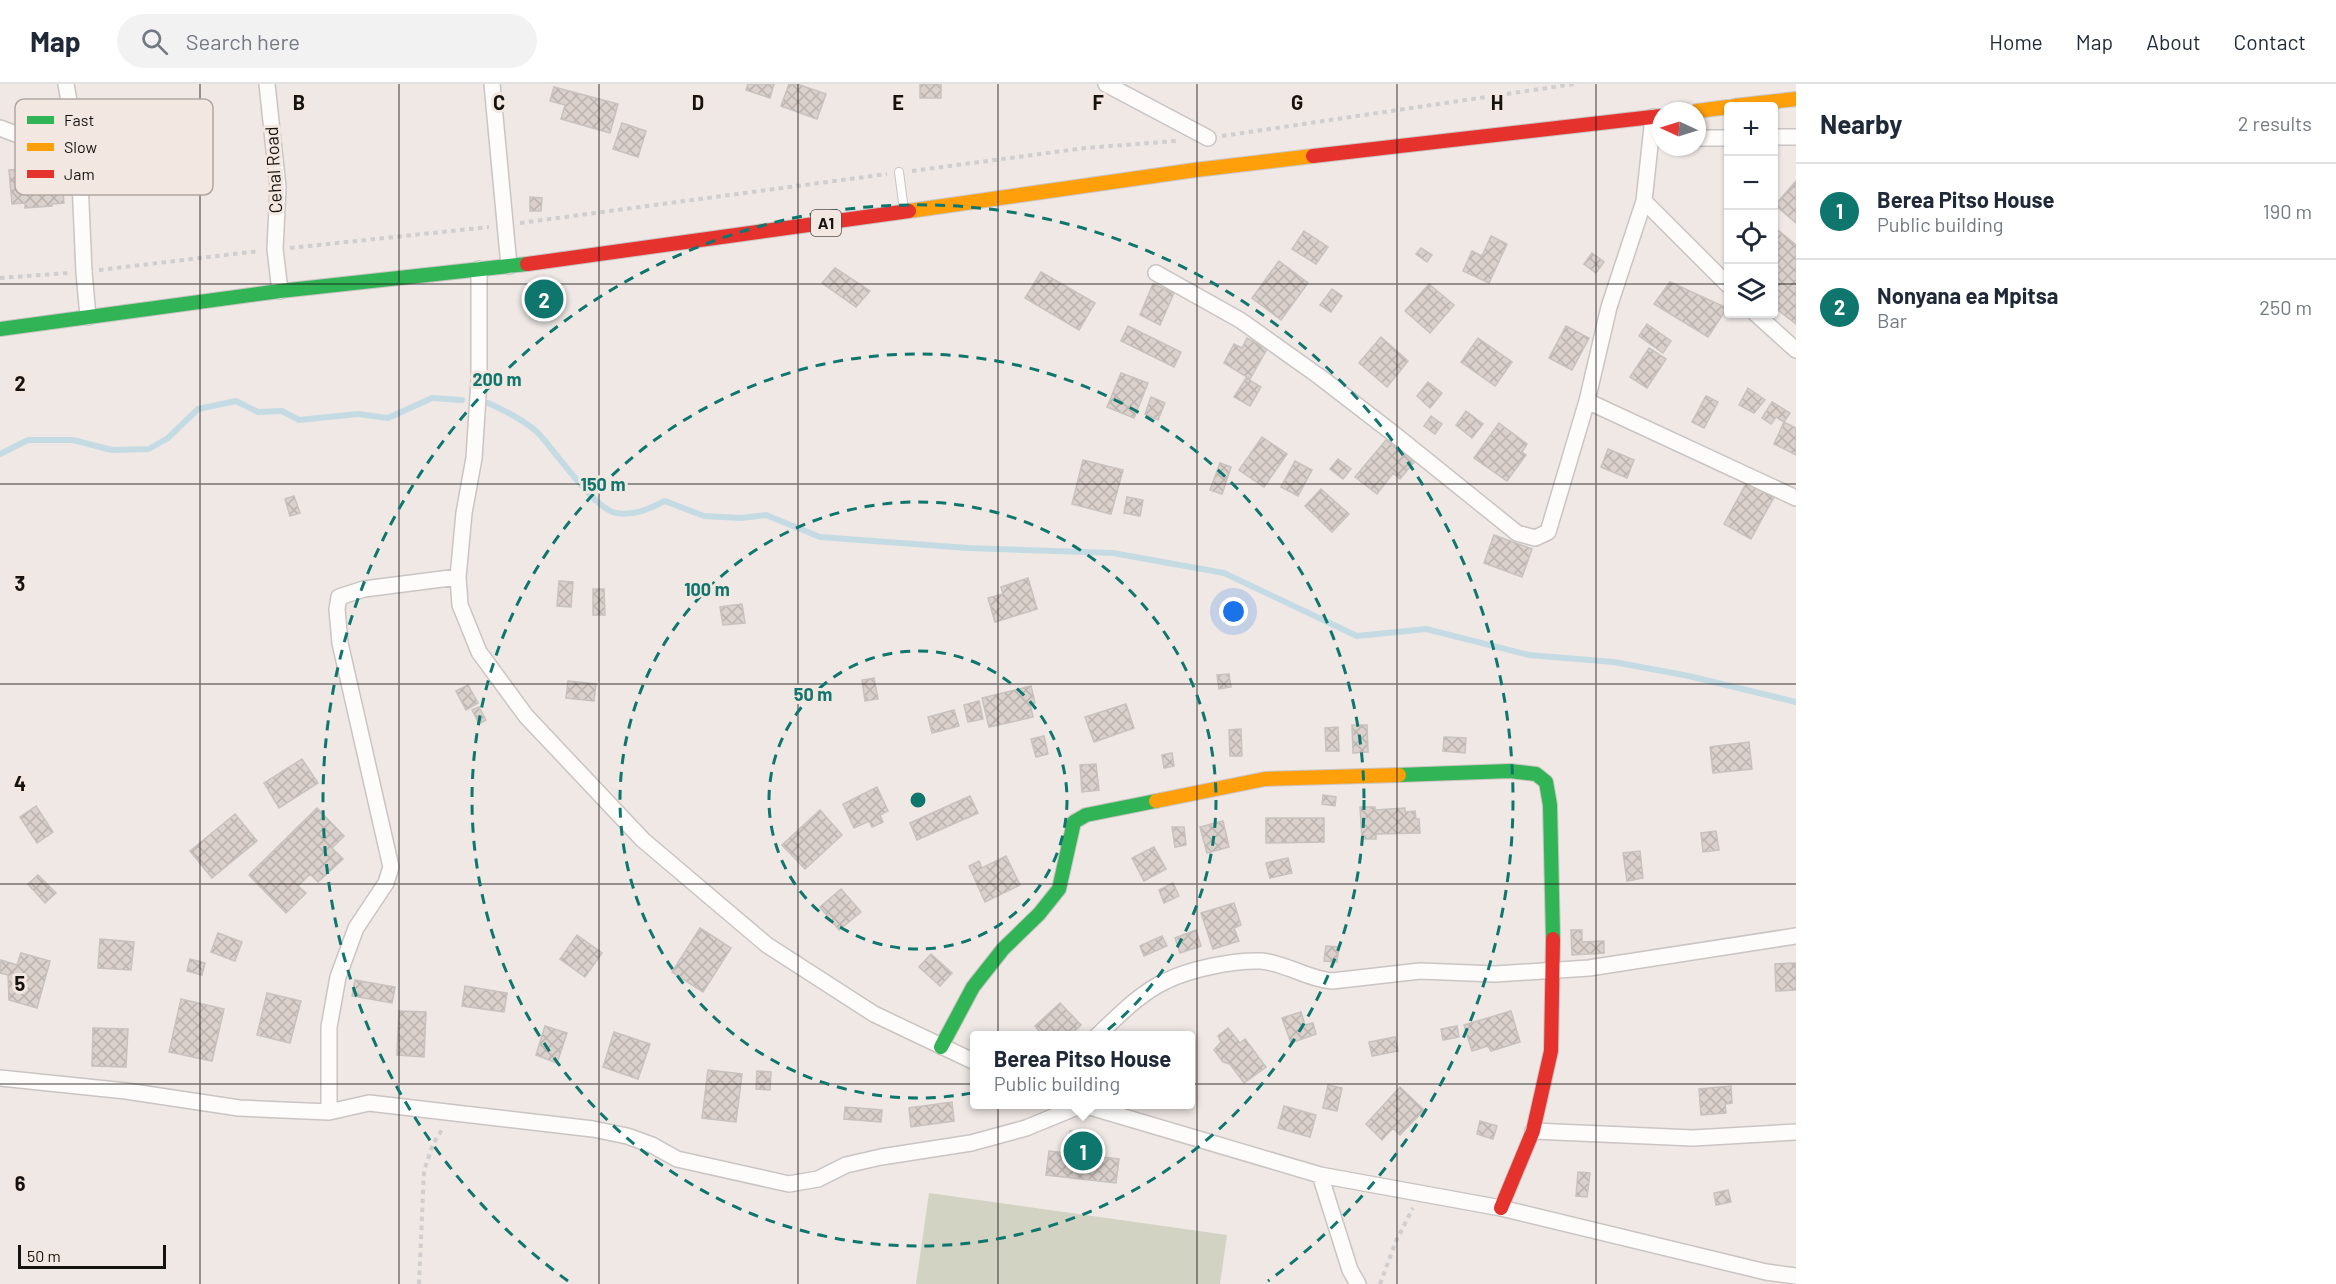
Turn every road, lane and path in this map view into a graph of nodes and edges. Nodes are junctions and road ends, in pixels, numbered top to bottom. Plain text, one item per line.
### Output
1 (66, 84) edge
2 (267, 84) edge
3 (492, 84) edge
4 (1106, 84) edge
5 (1574, 84) edge
6 (69, 99) edge
7 (1796, 99) edge
8 (1769, 102) edge
9 (1724, 108) edge
10 (1706, 110) edge
11 (1652, 117) edge
12 (0, 128) edge
13 (15, 134) edge
14 (1778, 137) edge
15 (1796, 137) edge
16 (1208, 138) junction
17 (1706, 138) edge
18 (1724, 138) edge
19 (1652, 156) edge
20 (899, 172) junction
21 (81, 195) edge
22 (1644, 201) junction
23 (904, 212) junction
24 (506, 225) junction
25 (275, 249) junction
26 (509, 266) junction
27 (479, 269) junction
28 (84, 272) junction
29 (1156, 273) dead end
30 (0, 278) edge
31 (1724, 281) edge
32 (280, 291) junction
33 (88, 317) junction
34 (1760, 318) edge
35 (0, 329) edge
36 (1796, 350) edge
37 (1587, 401) junction
38 (1796, 498) edge
39 (458, 577) junction
40 (1796, 936) edge
41 (1554, 970) junction
42 (1102, 1031) edge
43 (941, 1047) junction
44 (970, 1060) edge
45 (0, 1078) edge
46 (1071, 1109) edge
47 (1095, 1109) edge
48 (328, 1112) junction
49 (451, 1114) junction
50 (1533, 1131) junction
51 (1796, 1132) edge
52 (1320, 1175) junction
53 (1420, 1194) junction
54 (1501, 1208) junction
55 (1788, 1278) edge
56 (419, 1284) edge
57 (1358, 1284) edge
58 (1380, 1284) edge

1 - 6 street
2 - 25 street, Cehal Road
3 - 24 street
4 - 16 street
5 - 16 path
7 - 8 main road
9 - 10 main road
11 - 23 main road, A1
12 - 13 street
14 - 15 street
16 - 20 path
17 - 18 street
19 - 22 street
20 - 23 lane
20 - 24 path
21 - 28 street
22 - 31 street
22 - 37 street
23 - 26 main road, A1
24 - 25 path
24 - 26 street
25 - 28 path
25 - 32 street, Cehal Road
26 - 27 main road, A1
27 - 32 main road, A1
27 - 39 street
28 - 30 path
28 - 33 street
29 - 37 street
32 - 33 main road, A1
33 - 35 main road, A1
34 - 36 street
37 - 38 street
39 - 43 street
39 - 48 street
40 - 41 street
41 - 42 street
41 - 43 main road
41 - 50 main road
43 - 44 street
45 - 48 street
46 - 49 street
47 - 52 street
48 - 49 street
49 - 56 path
50 - 51 street
50 - 54 main road
52 - 53 street
52 - 57 street
53 - 54 street
53 - 58 path
54 - 55 street

